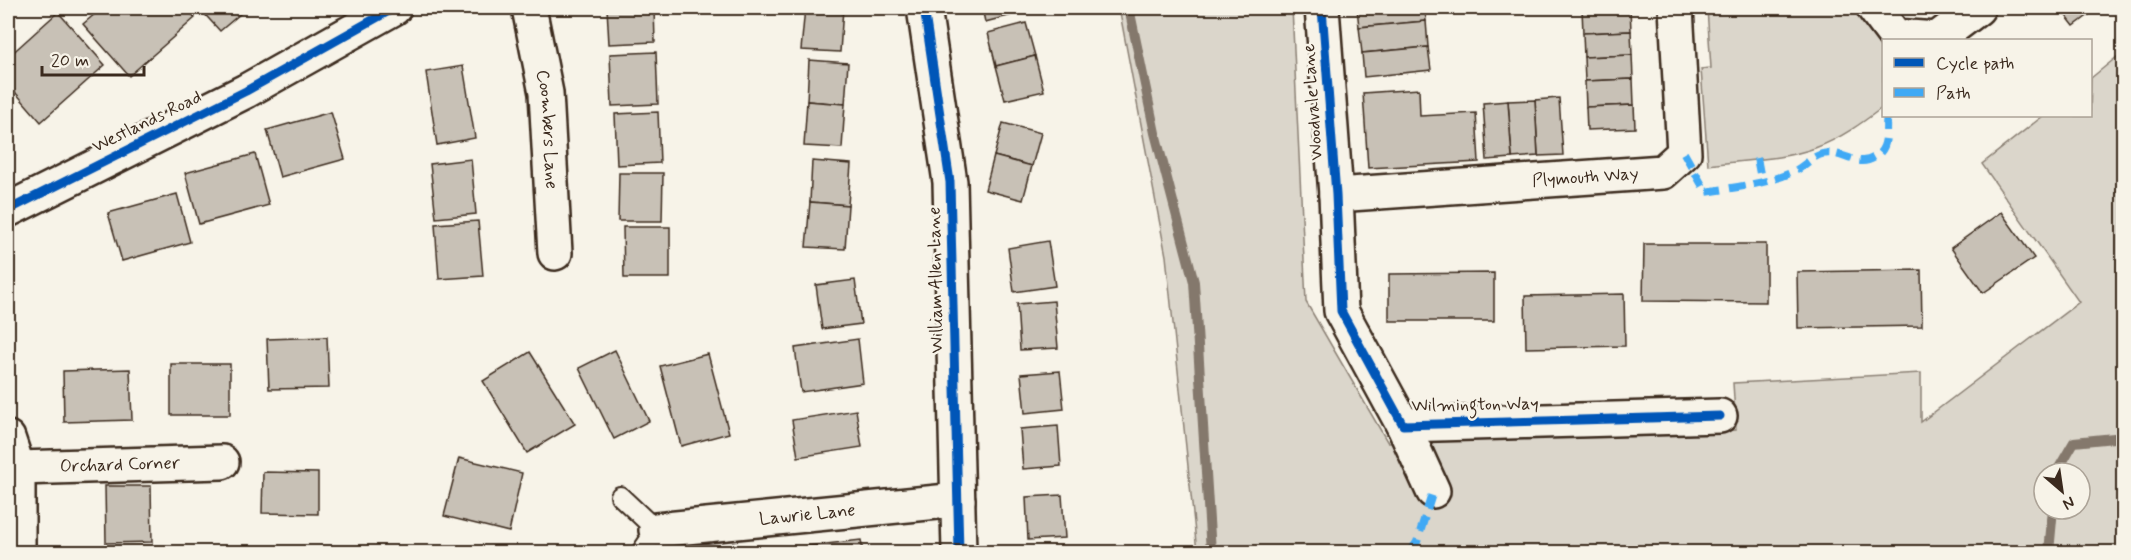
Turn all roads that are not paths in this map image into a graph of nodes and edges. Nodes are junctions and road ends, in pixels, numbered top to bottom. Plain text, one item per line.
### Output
1 (394, 8) edge
2 (529, 8) edge
3 (924, 8) edge
4 (1322, 8) edge
5 (1676, 8) edge
6 (1874, 8) edge
7 (1978, 8) edge
8 (1336, 195) junction
9 (8, 210) edge
10 (555, 253) dead end
11 (1720, 416) dead end
12 (1403, 425) junction
13 (13, 453) edge
14 (222, 462) dead end
15 (1433, 492) dead end
16 (620, 496) dead end
17 (958, 500) junction
18 (648, 541) edge
19 (18, 552) edge
20 (959, 552) edge

1 - 9 street, Westlands Road
2 - 10 street, Coombers Lane
3 - 17 street, William Allen Lane
4 - 8 street, Woodvale Lane
5 - 8 street, Plymouth Way
6 - 7 street
8 - 12 street, Wilmington Way
11 - 12 street, Wilmington Way
12 - 15 street, Wilmington Way
13 - 14 street, Orchard Corner
13 - 19 street
16 - 18 lane
17 - 18 street, Lawrie Lane
17 - 20 street, William Allen Lane

